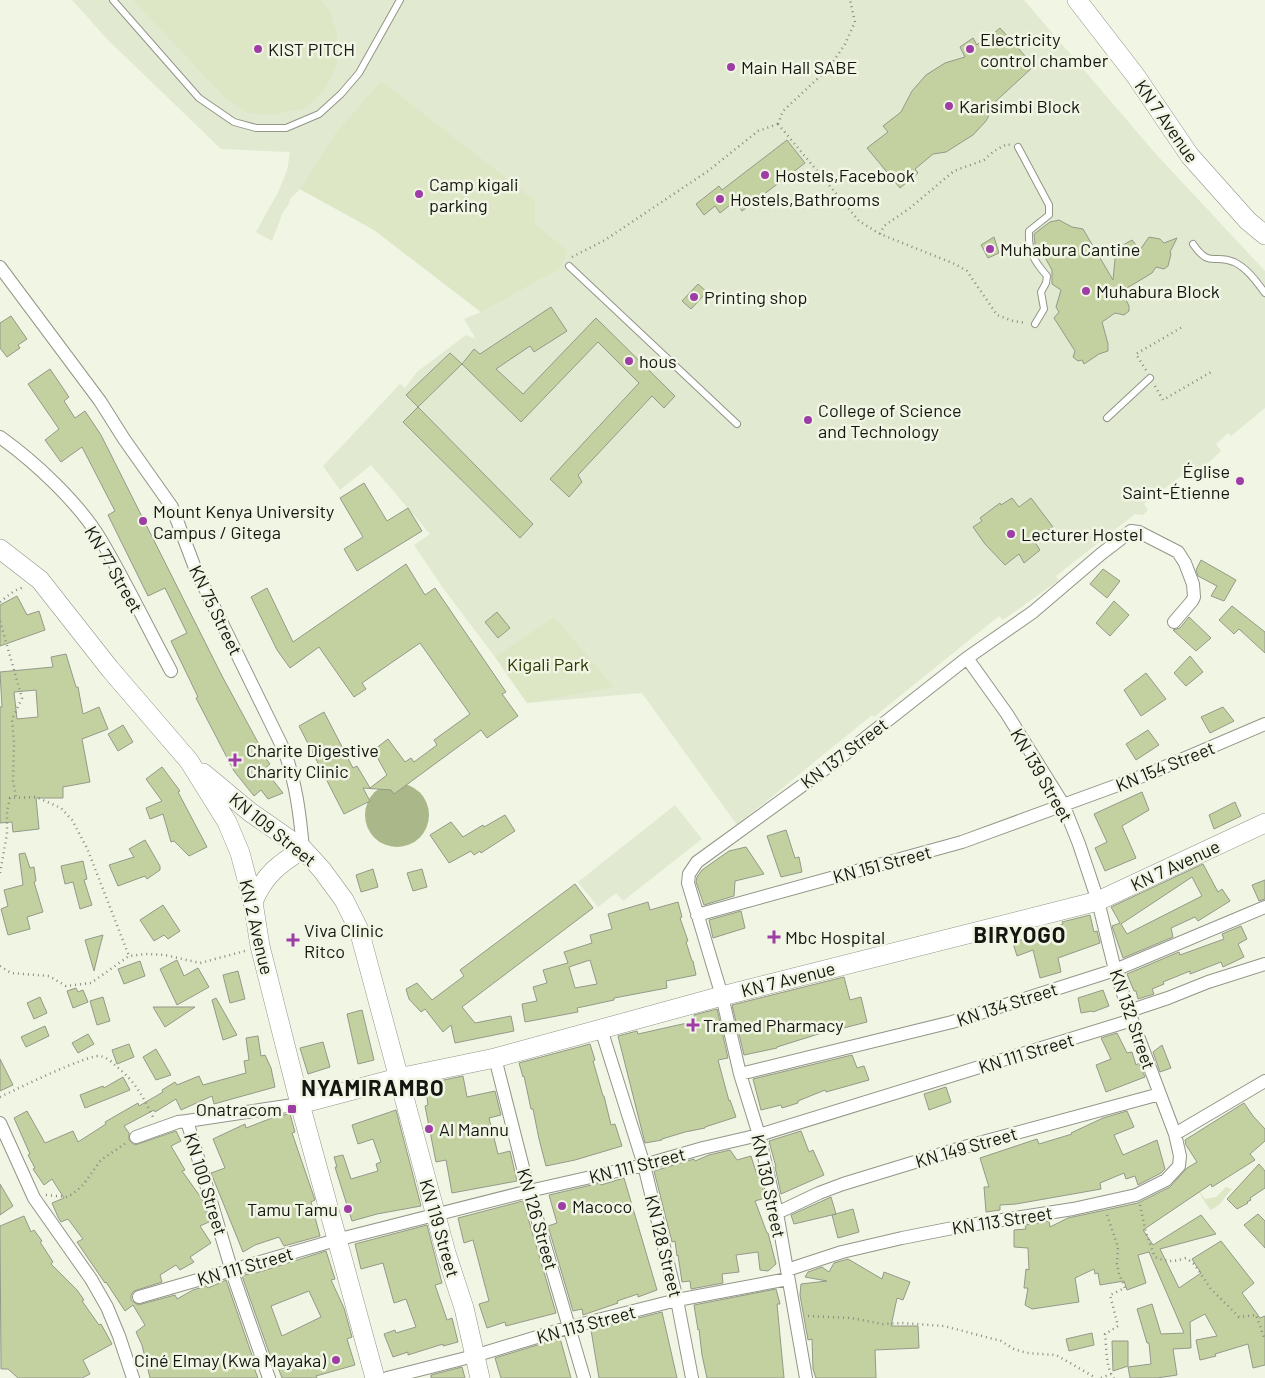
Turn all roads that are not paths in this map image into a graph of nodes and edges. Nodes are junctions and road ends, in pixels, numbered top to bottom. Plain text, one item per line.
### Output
1 (113, 0) edge
2 (400, 0) edge
3 (1077, 0) edge
4 (1018, 147) road end
5 (1265, 236) edge
6 (1194, 244) dead end
7 (569, 266) dead end
8 (0, 267) edge
9 (1265, 293) edge
10 (1035, 324) road end
11 (1150, 378) road end
12 (1107, 418) dead end
13 (737, 424) dead end
14 (0, 437) edge
15 (0, 549) edge
16 (1174, 622) dead end
17 (967, 658) junction
18 (171, 671) dead end
19 (1265, 724) edge
20 (189, 761) junction
21 (1063, 804) junction
22 (1265, 823) edge
23 (303, 849) junction
24 (1098, 901) junction
25 (253, 902) junction
26 (1265, 907) edge
27 (697, 915) junction
28 (1265, 964) edge
29 (1115, 970) junction
30 (722, 996) junction
31 (1130, 1016) junction
32 (601, 1029) junction
33 (495, 1058) junction
34 (740, 1074) junction
35 (398, 1078) junction
36 (1265, 1081) edge
37 (1160, 1094) junction
38 (300, 1104) junction
39 (187, 1121) junction
40 (0, 1123) edge
41 (1175, 1134) junction
42 (759, 1136) junction
43 (136, 1137) road end
44 (644, 1165) junction
45 (529, 1191) junction
46 (777, 1213) junction
47 (437, 1215) junction
48 (336, 1240) junction
49 (232, 1270) junction
50 (787, 1275) junction
51 (138, 1297) dead end
52 (677, 1300) junction
53 (570, 1327) junction
54 (474, 1356) junction
55 (133, 1378) edge
56 (269, 1378) edge
57 (375, 1378) edge
58 (387, 1378) edge
59 (480, 1378) edge
60 (584, 1378) edge
61 (692, 1378) edge
62 (806, 1378) edge

1 - 2 lane
3 - 5 main road, KN 7 Avenue
4 - 10 lane
6 - 9 lane
7 - 13 lane
8 - 23 street, KN 75 Street
11 - 12 lane
14 - 18 street, KN 77 Street
15 - 20 main road, KN 2 Avenue
16 - 17 street, KN 137 Street
17 - 21 street, KN 139 Street
17 - 27 street, KN 137 Street
19 - 21 street, KN 154 Street
20 - 23 main road, KN 109 Street
20 - 25 main road, KN 2 Avenue
21 - 24 street, KN 139 Street
21 - 27 street, KN 151 Street
22 - 24 main road, KN 7 Avenue
23 - 25 main road
23 - 35 main road, KN 109 Street
24 - 29 street, KN 132 Street
24 - 30 main road, KN 7 Avenue
25 - 38 main road, KN 2 Avenue
26 - 29 street, KN 134 Street
27 - 30 street, KN 137 Street
28 - 31 street, KN 111 Street
29 - 31 street, KN 132 Street
29 - 34 street, KN 134 Street
30 - 32 main road, KN 7 Avenue
30 - 34 street, KN 130 Street
31 - 37 street, KN 132 Street
31 - 42 street, KN 111 Street
32 - 33 main road, KN 7 Avenue
32 - 44 street, KN 128 Street
33 - 35 main road, KN 7 Avenue
33 - 45 street, KN 126 Street
34 - 42 street, KN 130 Street
35 - 38 main road, KN 7 Avenue
35 - 47 main road, KN 119 Street
36 - 41 street
37 - 41 street, KN 132 Street
37 - 46 street, KN 149 Street
38 - 39 street, KN 100 Street
38 - 48 main road, KN 2 Avenue
39 - 43 street
39 - 49 street, KN 100 Street
40 - 55 street
41 - 50 street, KN 113 Street
42 - 44 street, KN 111 Street
42 - 46 street, KN 130 Street
44 - 45 street, KN 111 Street
44 - 52 street, KN 128 Street
45 - 47 street, KN 111 Street
45 - 53 street, KN 126 Street
46 - 50 street, KN 130 Street
47 - 48 street, KN 111 Street
47 - 54 main road, KN 119 Street
48 - 49 street, KN 111 Street
48 - 57 main road, KN 2 Avenue
49 - 51 street, KN 111 Street
49 - 56 street, KN 100 Street
50 - 52 street, KN 113 Street
50 - 62 street, KN 130 Street
52 - 53 street, KN 113 Street
52 - 61 street, KN 128 Street
53 - 54 street, KN 113 Street
53 - 60 street, KN 126 Street
54 - 58 street, KN 113 Street
54 - 59 main road, KN 119 Street

